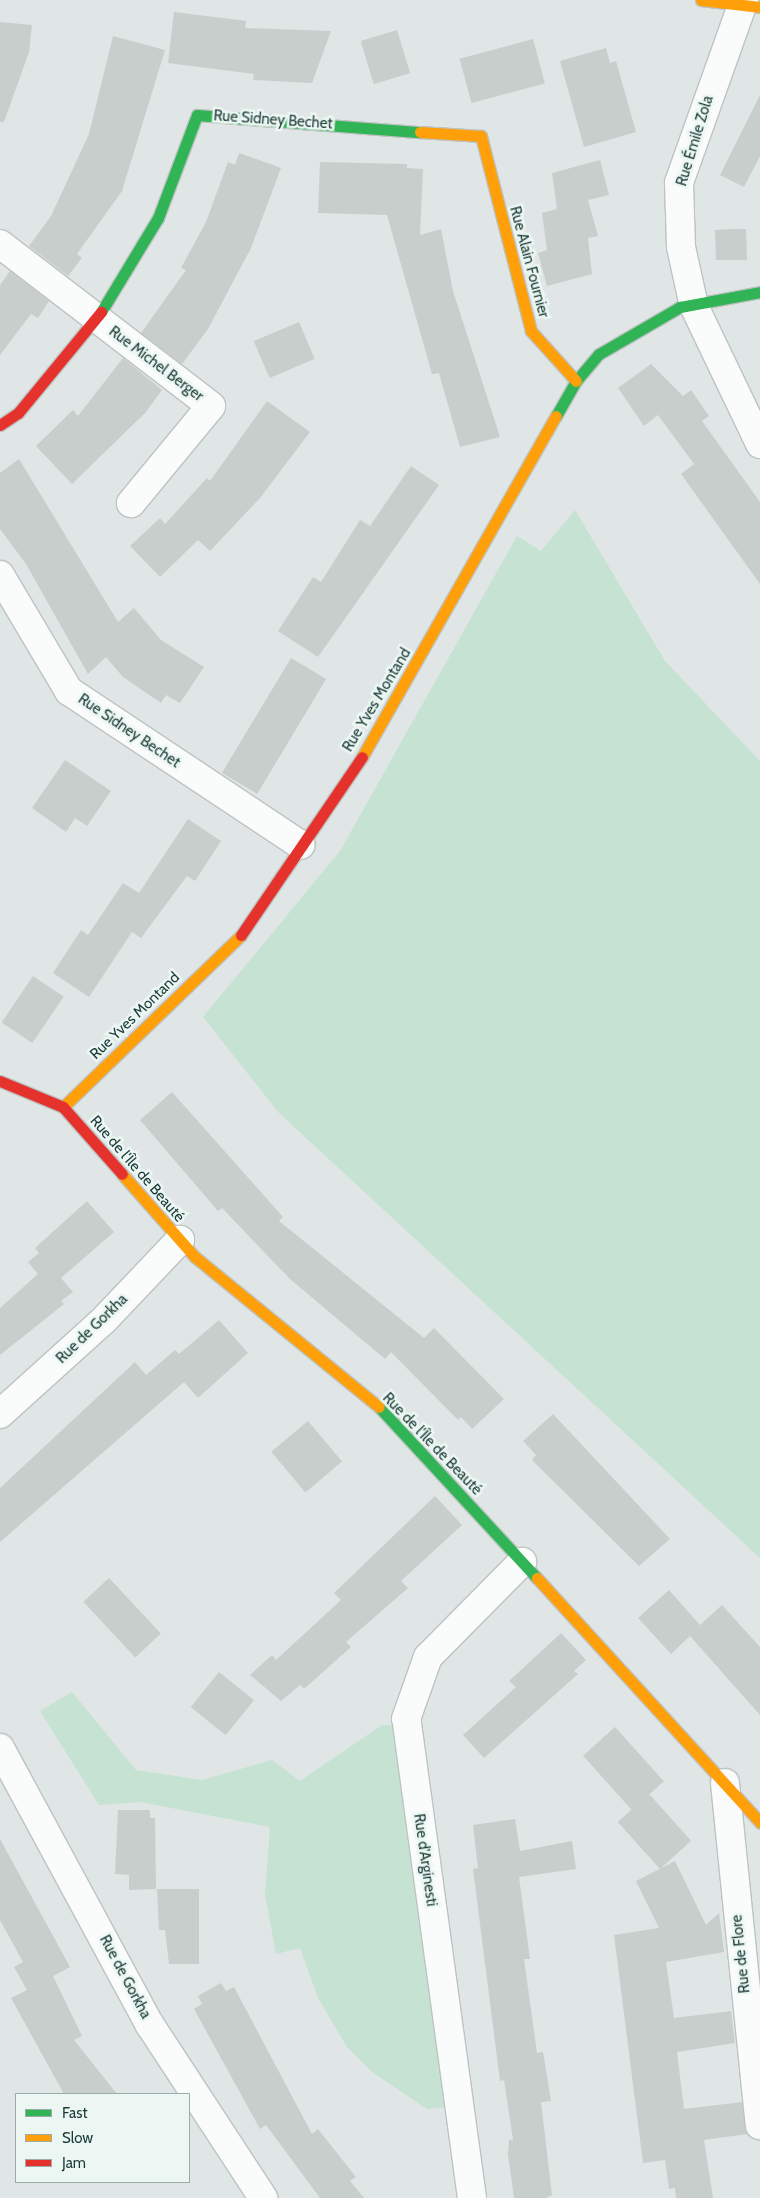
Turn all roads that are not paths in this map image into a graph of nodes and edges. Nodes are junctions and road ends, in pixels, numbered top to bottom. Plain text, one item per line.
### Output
1 (702, 0) edge
2 (748, 4) edge
3 (481, 136) joint
4 (0, 244) edge
5 (760, 292) edge
6 (694, 306) junction
7 (97, 318) junction
8 (576, 381) junction
9 (0, 426) edge
10 (760, 444) edge
11 (131, 504) dead end
12 (0, 575) edge
13 (301, 845) junction
14 (0, 1081) edge
15 (63, 1107) junction
16 (180, 1240) junction
17 (0, 1414) edge
18 (522, 1562) junction
19 (0, 1748) edge
20 (725, 1783) junction
21 (760, 1822) edge
22 (760, 2125) edge
23 (263, 2198) edge
24 (472, 2198) edge

1 - 2 street
2 - 6 street, Rue Émile Zola
3 - 7 street, Rue Sidney Bechet
3 - 8 street, Rue Alain Fournier
4 - 7 street, Rue Michel Berger
5 - 6 street, Rue Yves Montand
6 - 8 street, Rue Yves Montand
6 - 10 street, Rue Émile Zola
7 - 9 street, Rue Sidney Bechet
7 - 11 street, Rue Michel Berger
8 - 13 street, Rue Yves Montand
12 - 13 street, Rue Sidney Bechet
13 - 15 street, Rue Yves Montand
14 - 15 street
15 - 16 street, Rue de l'Île de Beauté
16 - 17 street, Rue de Gorkha
16 - 18 street, Rue de l'Île de Beauté
18 - 20 street, Rue de l'Île de Beauté
18 - 24 street, Rue d'Arginesti
19 - 23 street, Rue de Gorkha
20 - 21 street, Rue de l'Île de Beauté
20 - 22 street, Rue de Flore

